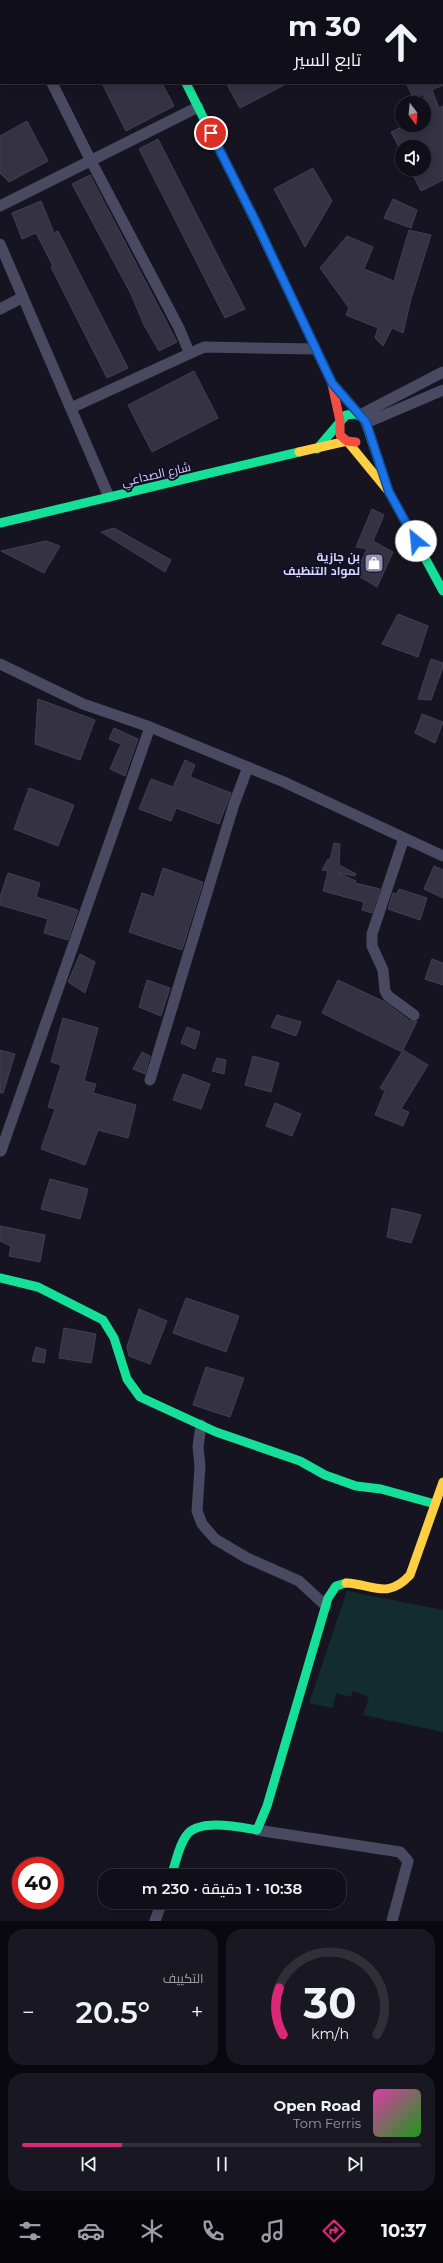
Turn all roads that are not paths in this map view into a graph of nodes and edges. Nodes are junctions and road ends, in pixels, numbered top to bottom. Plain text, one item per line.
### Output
1 (52, 84) edge
2 (186, 84) edge
3 (198, 107) junction
4 (91, 161) junction
5 (0, 206) edge
6 (0, 244) edge
7 (23, 297) junction
8 (0, 309) edge
9 (314, 349) junction
10 (189, 352) junction
11 (443, 372) edge
12 (332, 383) junction
13 (443, 390) edge
14 (71, 408) junction
15 (340, 421) junction
16 (364, 422) junction
17 (347, 441) junction
18 (317, 449) junction
19 (389, 492) junction
20 (109, 497) junction
21 (0, 523) edge
22 (443, 591) edge
23 (0, 664) edge
24 (150, 727) junction
25 (248, 767) junction
26 (404, 838) junction
27 (443, 856) edge
28 (414, 1015) dead end
29 (150, 1080) dead end
30 (1, 1151) dead end
31 (0, 1278) edge
32 (201, 1425) junction
33 (443, 1482) edge
34 (434, 1504) junction
35 (326, 1606) junction
36 (257, 1830) junction
37 (174, 1869) edge
38 (159, 1909) edge
39 (155, 1921) edge
40 (392, 1921) edge

1 - 4 street
2 - 3 street
3 - 4 street
3 - 9 street
4 - 5 street
4 - 10 street
6 - 7 street
7 - 8 street
7 - 14 street
9 - 10 street
9 - 12 street
10 - 14 street
11 - 16 street
12 - 15 street
12 - 16 street
13 - 16 street
14 - 20 street
15 - 16 street
15 - 17 street
15 - 18 street
16 - 17 street
16 - 19 street
17 - 18 street, شارع الصداعي
17 - 19 street
18 - 20 street, شارع الصداعي
19 - 22 street
20 - 21 street, شارع الصداعي
23 - 24 street
24 - 25 street
24 - 30 street
25 - 26 street
25 - 29 street
26 - 27 street
26 - 28 street
31 - 32 street
32 - 34 street
32 - 35 street
33 - 34 street
34 - 35 street
35 - 36 street
36 - 37 street
36 - 40 street
38 - 39 street

